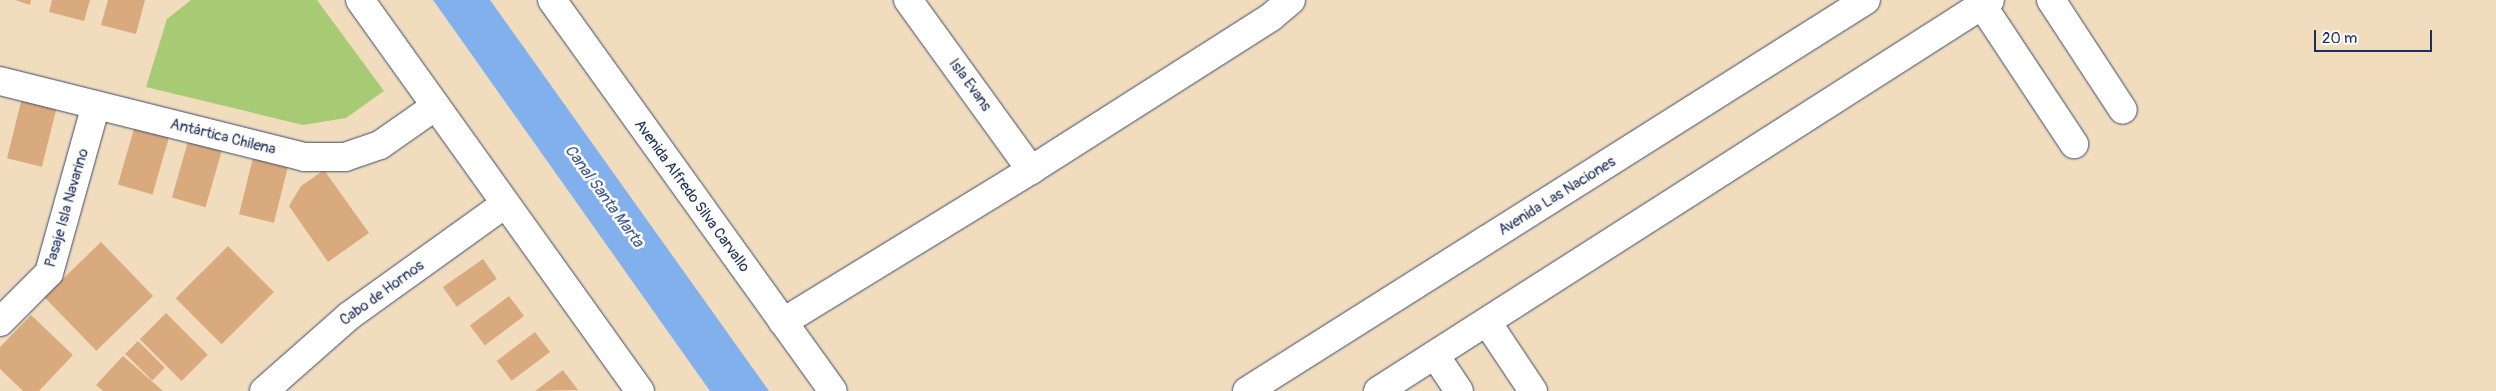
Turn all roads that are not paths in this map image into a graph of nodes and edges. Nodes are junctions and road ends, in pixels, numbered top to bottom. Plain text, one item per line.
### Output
1 (360, 0) edge
2 (552, 0) edge
3 (908, 0) edge
4 (1291, 0) edge
5 (1866, 0) edge
6 (2051, 0) edge
7 (1986, 3) edge
8 (0, 81) edge
9 (96, 105) junction
10 (436, 106) junction
11 (2123, 110) dead end
12 (2074, 144) dead end
13 (1031, 170) junction
14 (505, 204) junction
15 (0, 322) edge
16 (783, 322) junction
17 (1487, 322) junction
18 (1435, 355) junction
19 (264, 391) edge
20 (640, 391) edge
21 (833, 391) edge
22 (1247, 391) edge
23 (1378, 391) edge
24 (1459, 391) edge
25 (1533, 391) edge

1 - 10 street
2 - 16 street, Avenida Alfredo Silva Carvallo
3 - 13 street, Isla Evans
4 - 13 street
5 - 22 street, Avenida Las Naciones
6 - 11 street
7 - 12 street
7 - 17 street
8 - 9 street, Antártica Chilena
9 - 10 street, Antártica Chilena
9 - 15 street, Pasaje Isla Navarino
10 - 14 street
13 - 16 street
14 - 19 street, Cabo de Hornos
14 - 20 street
16 - 21 street, Avenida Alfredo Silva Carvallo
17 - 18 street
17 - 25 street
18 - 23 street
18 - 24 street

